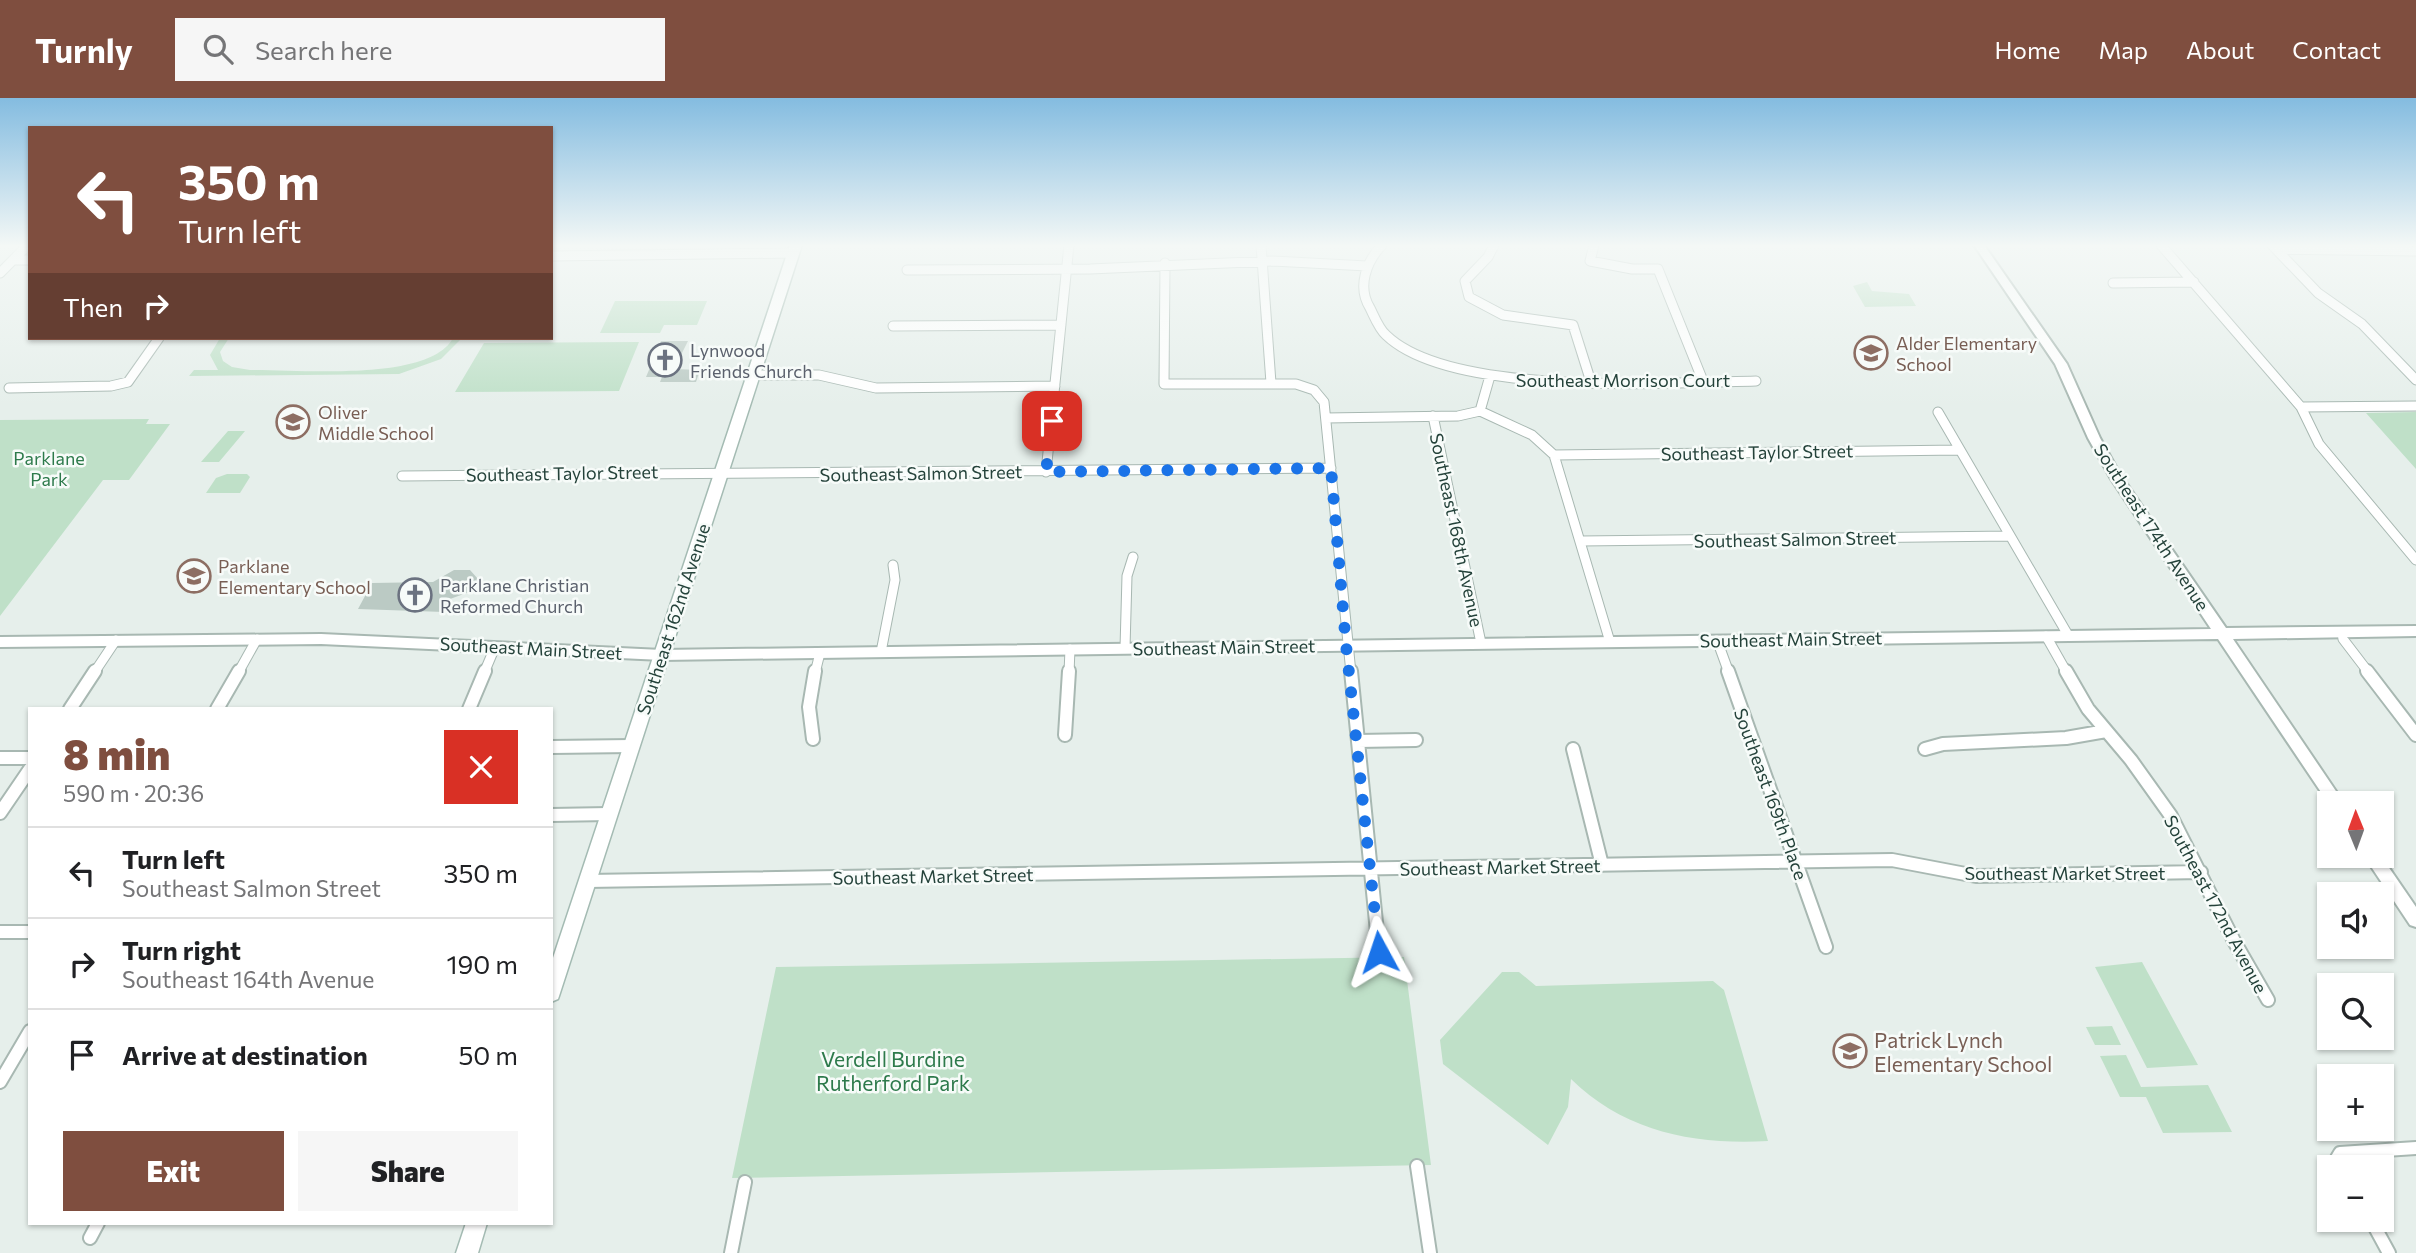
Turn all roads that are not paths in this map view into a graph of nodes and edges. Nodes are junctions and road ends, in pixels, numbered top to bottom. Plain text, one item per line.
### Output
1 (778, 299) edge
2 (1063, 299) edge
3 (1165, 299) edge
4 (1265, 299) edge
5 (1366, 299) edge
6 (1470, 299) edge
7 (1670, 299) edge
8 (2016, 299) edge
9 (2208, 299) edge
10 (2326, 299) edge
11 (1061, 325) junction
12 (893, 326) dead end
13 (1386, 338) junction
14 (158, 340) edge
15 (1374, 344) dead end
16 (753, 375) junction
17 (1490, 376) junction
18 (2416, 380) edge
19 (1703, 381) junction
20 (1756, 381) dead end
21 (1591, 382) junction
22 (1271, 383) junction
23 (1055, 386) junction
24 (9, 388) dead end
25 (2416, 406) edge
26 (2301, 407) junction
27 (1480, 411) junction
28 (1938, 412) dead end
29 (1433, 416) junction
30 (1326, 418) junction
31 (1960, 450) junction
32 (1554, 455) junction
33 (1331, 468) junction
34 (1046, 472) junction
35 (721, 473) junction
36 (402, 476) dead end
37 (2010, 536) junction
38 (1581, 541) junction
39 (1133, 557) dead end
40 (2416, 560) edge
41 (893, 565) dead end
42 (2416, 631) edge
43 (2342, 632) junction
44 (2222, 634) junction
45 (2068, 635) junction
46 (2046, 636) junction
47 (257, 639) junction
48 (116, 640) junction
49 (1717, 640) junction
50 (0, 642) edge
51 (1610, 642) junction
52 (1481, 643) junction
53 (1346, 645) junction
54 (495, 647) junction
55 (1125, 648) junction
56 (1070, 649) junction
57 (881, 652) junction
58 (820, 653) junction
59 (662, 655) junction
60 (72, 707) edge
61 (218, 707) edge
62 (469, 707) edge
63 (2106, 732) junction
64 (1065, 735) dead end
65 (2416, 735) edge
66 (813, 739) dead end
67 (1416, 740) dead end
68 (1358, 741) junction
69 (632, 746) junction
70 (553, 747) edge
71 (1573, 749) dead end
72 (1925, 749) dead end
73 (0, 758) edge
74 (28, 758) edge
75 (28, 772) edge
76 (2329, 791) edge
77 (0, 813) edge
78 (609, 814) junction
79 (553, 815) edge
80 (1796, 862) junction
81 (1602, 865) junction
82 (2380, 868) edge
83 (1372, 869) junction
84 (2201, 872) junction
85 (587, 881) junction
86 (2416, 920) edge
87 (0, 932) edge
88 (28, 932) edge
89 (1826, 947) dead end
90 (1379, 952) dead end
91 (553, 987) edge
92 (2267, 1000) dead end
93 (28, 1034) edge
94 (0, 1082) edge
95 (2416, 1148) edge
96 (2339, 1155) edge
97 (1417, 1166) dead end
98 (745, 1182) dead end
99 (97, 1225) edge
100 (476, 1225) edge
101 (2378, 1232) edge
102 (90, 1238) dead end
103 (467, 1253) edge
104 (731, 1253) edge
105 (1430, 1253) edge
106 (2389, 1253) edge

1 - 16 main road, Southeast 162nd Avenue
2 - 11 street
3 - 22 street
4 - 22 street
5 - 13 street
6 - 21 street
7 - 19 street
8 - 44 street, Southeast 174th Avenue
9 - 26 street
10 - 18 street
11 - 12 street
11 - 23 street
13 - 15 street
13 - 17 street
14 - 24 street
16 - 23 street
16 - 35 main road, Southeast 162nd Avenue
17 - 21 street, Southeast Morrison Court
17 - 27 street
19 - 20 street, Southeast Morrison Court
19 - 21 street, Southeast Morrison Court
22 - 30 street
23 - 34 street
25 - 26 street
26 - 40 street
27 - 29 street
27 - 32 street
28 - 31 street
29 - 30 street
29 - 52 street, Southeast 168th Avenue
30 - 33 street
31 - 32 street, Southeast Taylor Street
31 - 37 street
32 - 38 street
33 - 34 street, Southeast Salmon Street
33 - 53 street
34 - 35 street, Southeast Salmon Street
35 - 36 street, Southeast Taylor Street
35 - 59 main road, Southeast 162nd Avenue
37 - 38 street, Southeast Salmon Street
37 - 45 street
38 - 51 street
39 - 55 street
41 - 57 street
42 - 43 street, Southeast Main Street
43 - 44 street, Southeast Main Street
43 - 65 street
44 - 45 street, Southeast Main Street
44 - 76 street, Southeast 174th Avenue
45 - 46 street, Southeast Main Street
46 - 49 street, Southeast Main Street
46 - 63 street, Southeast 172nd Avenue
47 - 48 street, Southeast Main Street
47 - 54 street, Southeast Main Street
47 - 61 street
48 - 50 street, Southeast Main Street
48 - 60 street
49 - 51 street, Southeast Main Street
49 - 80 street, Southeast 169th Place
51 - 52 street, Southeast Main Street
52 - 53 street, Southeast Main Street
53 - 55 street, Southeast Main Street
53 - 68 street
54 - 59 street, Southeast Main Street
54 - 62 street
55 - 56 street, Southeast Main Street
56 - 57 street, Southeast Main Street
56 - 64 street
57 - 58 street, Southeast Main Street
58 - 59 street, Southeast Main Street
58 - 66 street
59 - 69 main road, Southeast 162nd Avenue
63 - 72 street
63 - 84 street, Southeast 172nd Avenue
67 - 68 street
68 - 83 street
69 - 70 street
69 - 78 main road, Southeast 162nd Avenue
71 - 81 street
73 - 74 street
75 - 77 street
78 - 79 street
78 - 85 main road, Southeast 162nd Avenue
80 - 81 street, Southeast Market Street
80 - 84 street, Southeast Market Street
80 - 89 street, Southeast 169th Place
81 - 83 street, Southeast Market Street
82 - 86 street
83 - 85 street, Southeast Market Street
83 - 90 street
84 - 92 street, Southeast 172nd Avenue
85 - 91 main road, Southeast 162nd Avenue
87 - 88 street
93 - 94 street
95 - 96 street
97 - 105 street
98 - 104 street
99 - 102 street
100 - 103 main road
101 - 106 street

